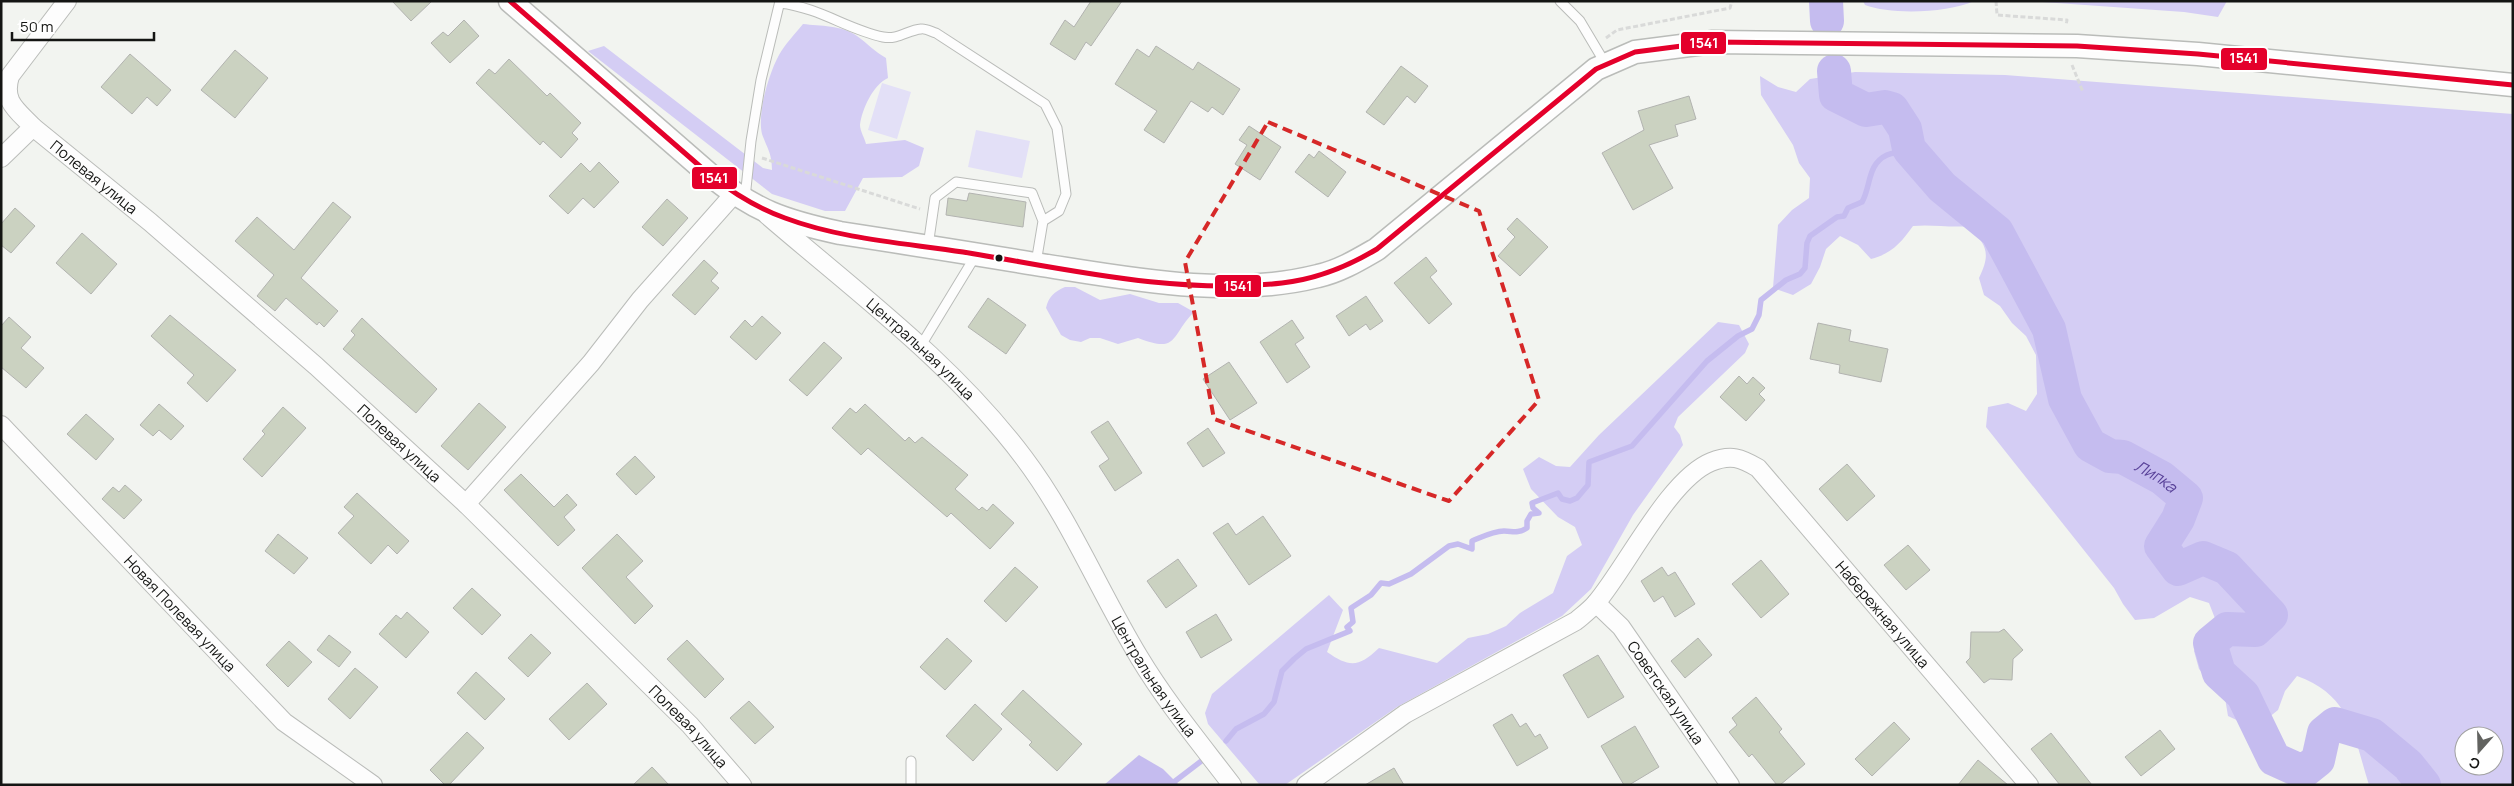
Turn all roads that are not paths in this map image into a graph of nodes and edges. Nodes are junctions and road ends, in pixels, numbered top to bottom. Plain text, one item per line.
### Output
1 (67, 1) edge
2 (510, 1) edge
3 (1560, 1) edge
4 (780, 2) edge
5 (1606, 64) junction
6 (2513, 86) edge
7 (34, 127) junction
8 (1, 158) edge
9 (747, 202) junction
10 (1043, 221) junction
11 (927, 247) junction
12 (977, 254) junction
13 (1036, 264) junction
14 (920, 346) junction
15 (1, 425) edge
16 (466, 504) junction
17 (1596, 603) junction
18 (911, 761) dead end
19 (373, 785) edge
20 (742, 785) edge
21 (911, 785) edge
22 (1232, 785) edge
23 (1306, 785) edge
24 (1730, 785) edge
25 (2029, 785) edge

1 - 7 street, Полевая улица
2 - 9 street, Центральная улица
3 - 5 lane
4 - 9 lane
4 - 10 lane
5 - 6 street
5 - 13 street
7 - 8 street
7 - 16 street, Полевая улица
9 - 11 street
9 - 14 street, Центральная улица
9 - 16 street
10 - 11 lane
10 - 13 lane
11 - 12 street
12 - 13 street
12 - 14 lane
14 - 22 street, Центральная улица
15 - 19 street, Новая Полевая улица
16 - 20 street, Полевая улица
17 - 23 street
17 - 24 street, Советская улица
17 - 25 street, Набережная улица
18 - 21 lane

